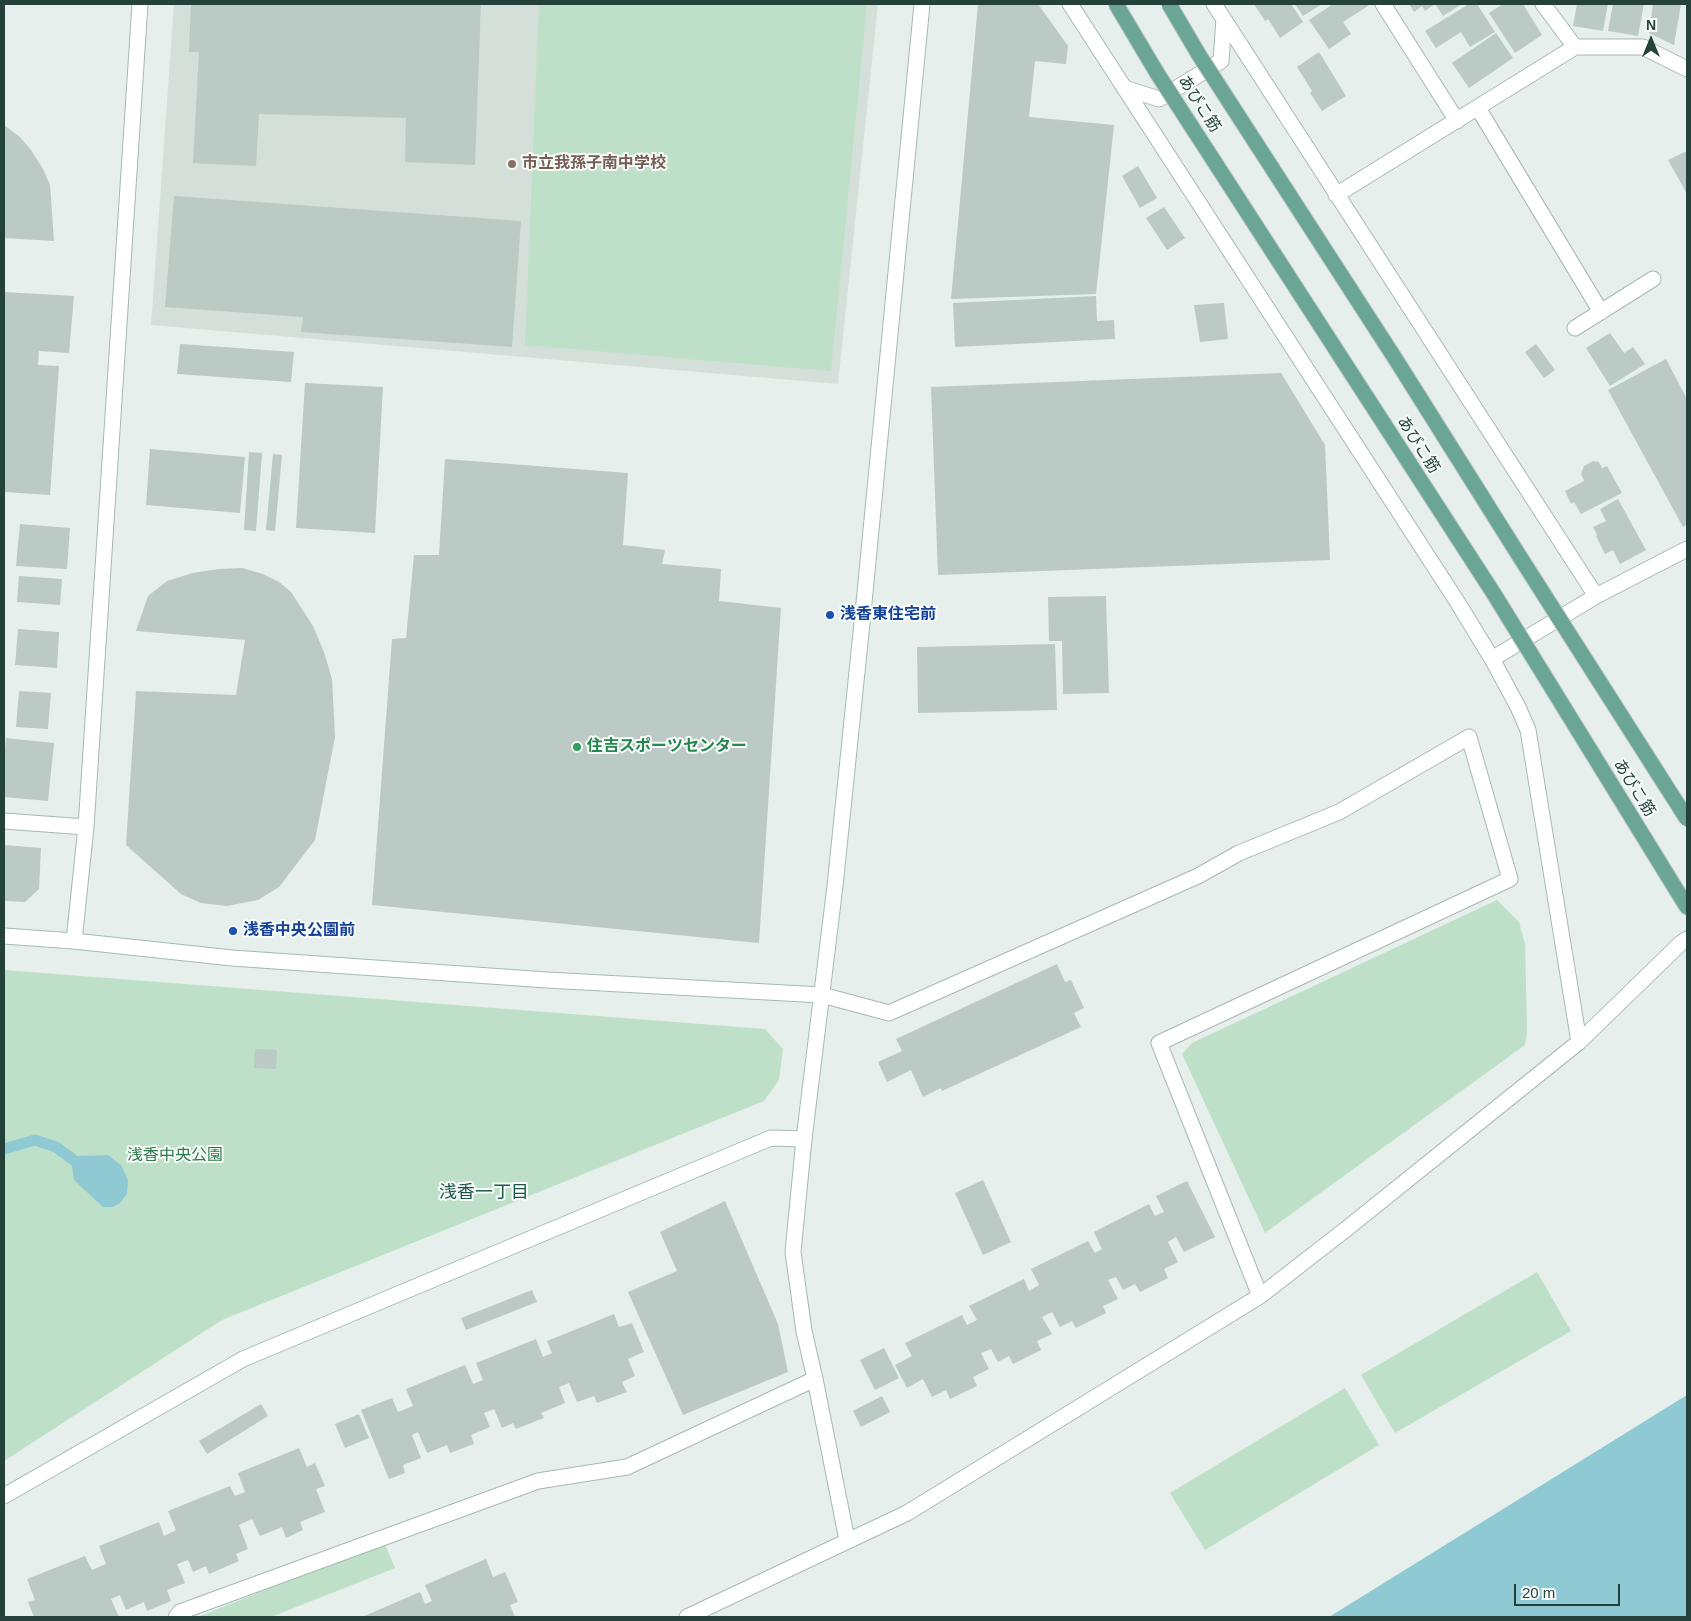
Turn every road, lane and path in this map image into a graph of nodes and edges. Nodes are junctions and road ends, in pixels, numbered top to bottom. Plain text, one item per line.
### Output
1 (140, 4) edge
2 (922, 4) edge
3 (1070, 4) edge
4 (1116, 4) edge
5 (1168, 4) edge
6 (1214, 4) edge
7 (1383, 4) edge
8 (1543, 4) edge
9 (1224, 19) junction
10 (1575, 46) junction
11 (1687, 69) edge
12 (1124, 88) junction
13 (1478, 108) junction
14 (1456, 121) junction
15 (1336, 195) junction
16 (1653, 279) dead end
17 (1601, 312) junction
18 (1575, 328) dead end
19 (1687, 549) edge
20 (1596, 596) junction
21 (1492, 659) junction
22 (1687, 819) edge
23 (4, 821) edge
24 (86, 827) junction
25 (1687, 907) edge
26 (4, 936) edge
27 (1687, 939) edge
28 (74, 940) junction
29 (822, 995) junction
30 (1579, 1042) junction
31 (804, 1139) junction
32 (1260, 1296) junction
33 (815, 1379) junction
34 (4, 1496) edge
35 (847, 1540) junction
36 (176, 1617) edge
37 (687, 1617) edge

1 - 24 street
2 - 29 street
3 - 12 street
4 - 25 main road, あびこ筋, bridge
5 - 22 main road, あびこ筋, bridge
6 - 9 street
7 - 14 street
8 - 10 street
9 - 12 street
9 - 15 street
10 - 11 street
10 - 13 street
12 - 21 street
13 - 14 street
13 - 17 street
14 - 15 street
15 - 20 street
16 - 17 street
17 - 18 street
19 - 20 street
20 - 21 street
21 - 30 street
23 - 24 street
24 - 28 street
26 - 28 street
27 - 30 street
28 - 29 street
29 - 31 street
29 - 32 street
30 - 32 street
31 - 33 street
31 - 34 street
32 - 35 street
33 - 35 street
33 - 36 street
35 - 37 street

